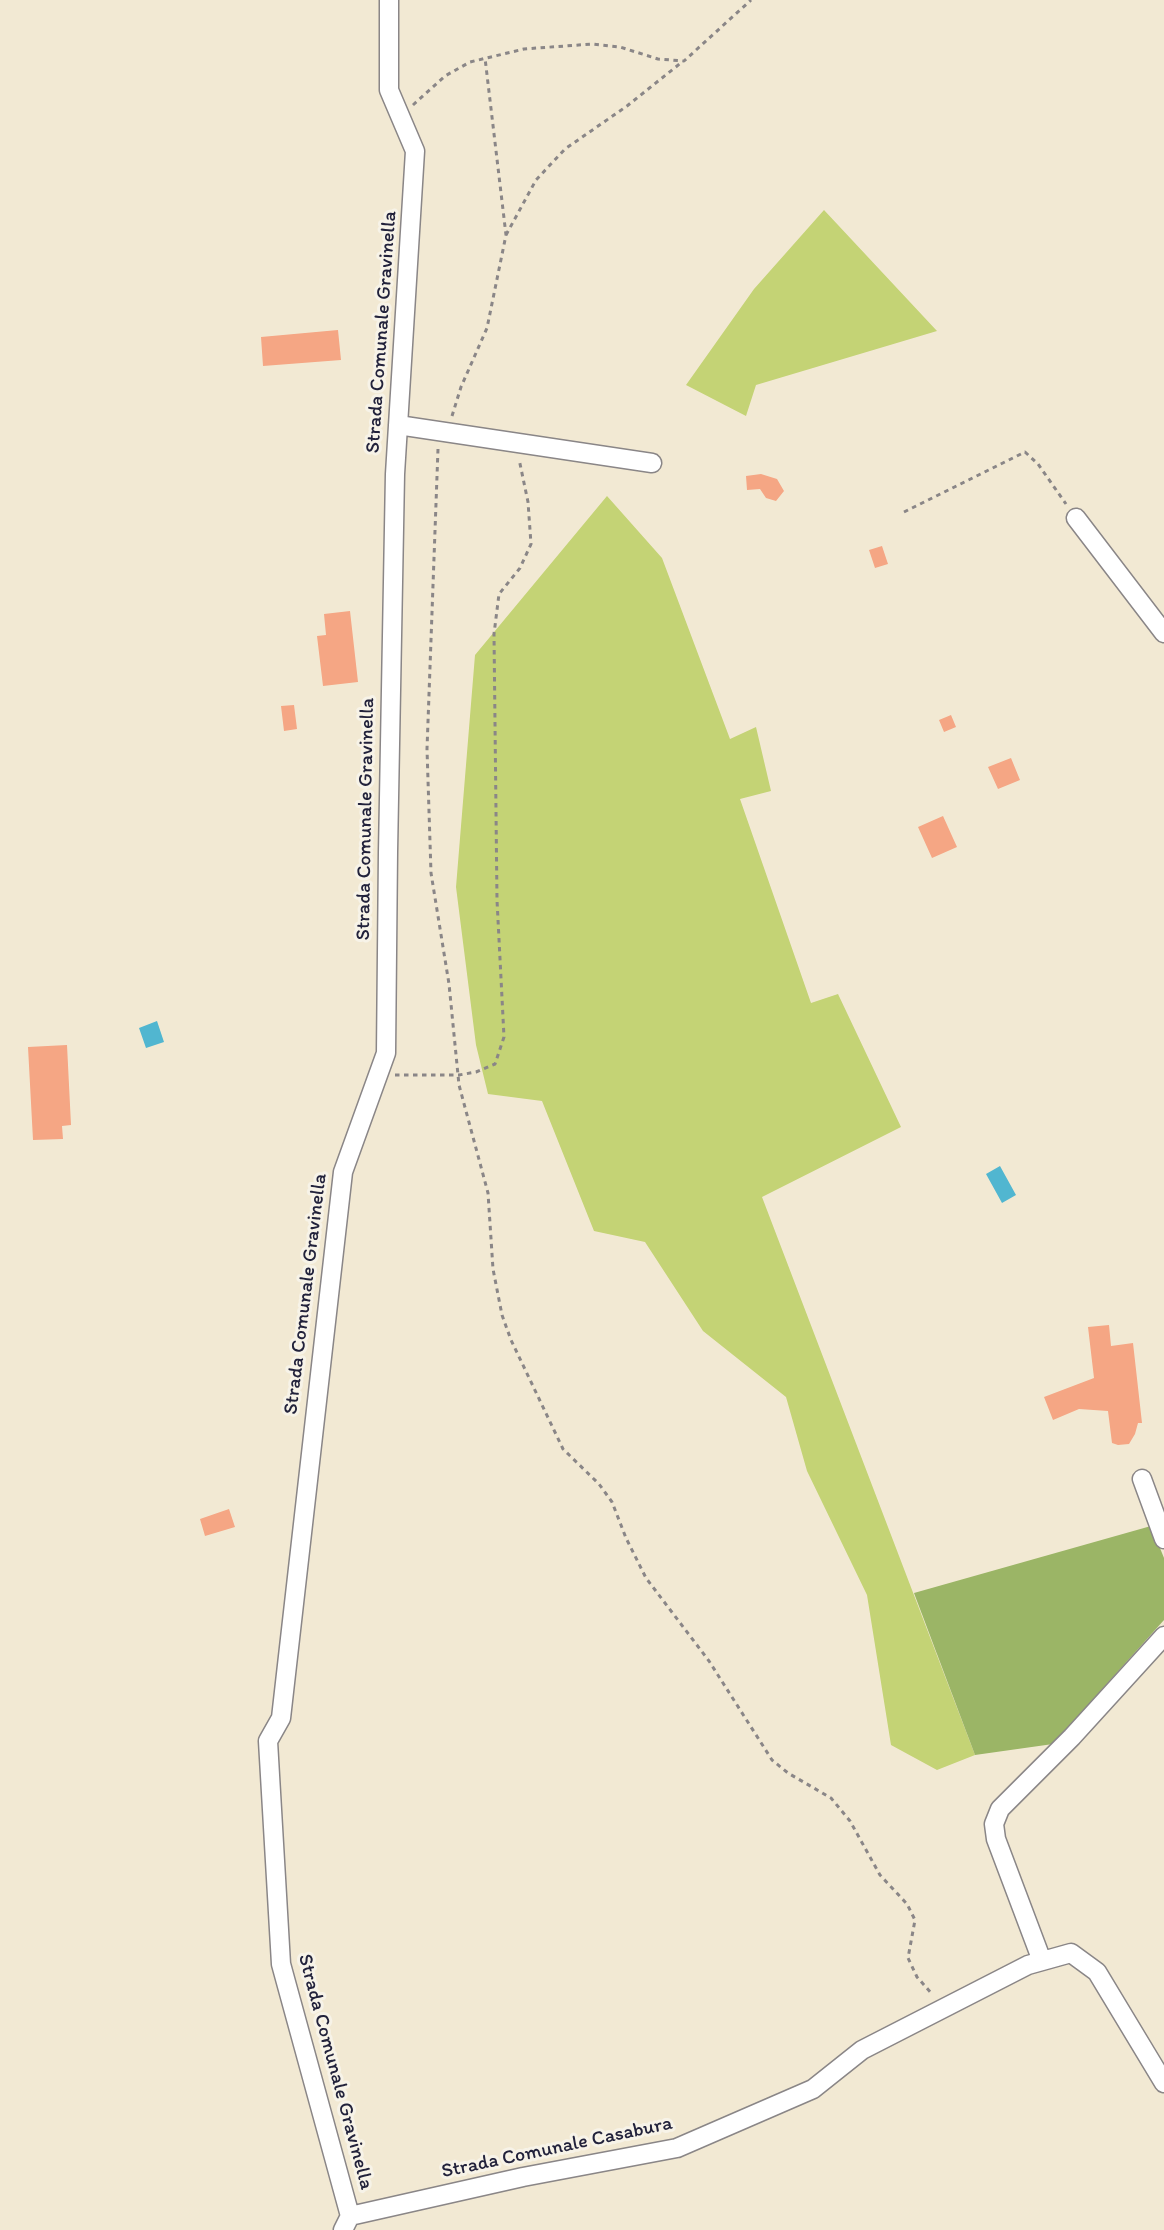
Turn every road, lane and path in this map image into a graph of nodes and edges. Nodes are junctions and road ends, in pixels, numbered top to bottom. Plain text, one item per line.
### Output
1 (389, 0) edge
2 (751, 0) edge
3 (485, 58) junction
4 (684, 61) junction
5 (400, 116) junction
6 (506, 235) junction
7 (398, 425) junction
8 (443, 431) junction
9 (515, 441) junction
10 (652, 463) dead end
11 (904, 512) dead end
12 (1076, 518) joint
13 (1164, 633) edge
14 (378, 1075) junction
15 (459, 1075) junction
16 (1142, 1479) dead end
17 (1164, 1539) edge
18 (1164, 1635) edge
19 (1042, 1961) junction
20 (942, 2010) junction
21 (1164, 2083) edge
22 (346, 2223) edge

1 - 5 street, Strada Comunale Gravinella
2 - 4 path
3 - 4 path
3 - 5 path
3 - 6 path
4 - 6 path
5 - 7 street, Strada Comunale Gravinella
6 - 8 path
7 - 8 street
7 - 14 street, Strada Comunale Gravinella
8 - 9 street
8 - 15 path
9 - 10 street
9 - 15 path
11 - 12 path
12 - 13 street
14 - 15 path
14 - 22 street, Strada Comunale Gravinella
15 - 20 path
16 - 17 street
18 - 19 street
19 - 20 street, Strada Comunale Casabura
19 - 21 street, Strada Comunale Casabura
20 - 22 street, Strada Comunale Casabura

